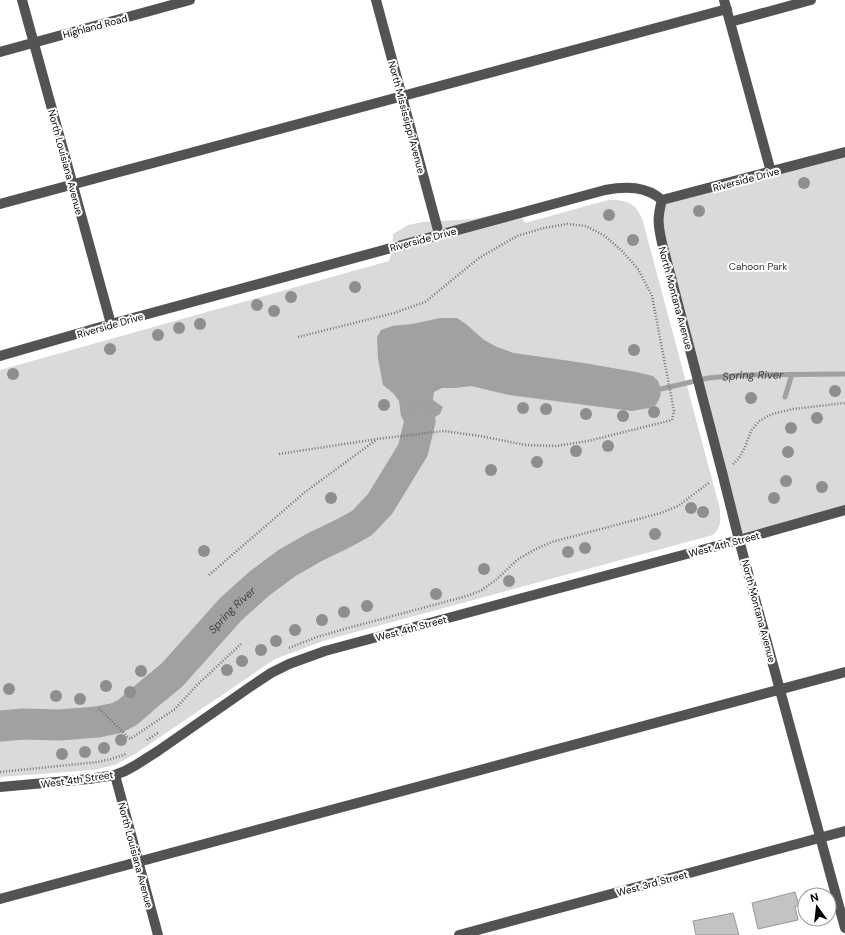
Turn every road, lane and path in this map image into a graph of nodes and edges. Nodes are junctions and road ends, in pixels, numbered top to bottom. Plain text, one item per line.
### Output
1 (22, 0) edge
2 (190, 0) edge
3 (376, 0) edge
4 (811, 0) edge
5 (725, 5) edge
6 (730, 22) junction
7 (33, 43) junction
8 (0, 52) edge
9 (401, 96) junction
10 (845, 152) edge
11 (771, 172) junction
12 (72, 185) junction
13 (662, 200) junction
14 (0, 204) edge
15 (439, 234) junction
16 (111, 324) junction
17 (298, 337) dead end
18 (0, 356) edge
19 (845, 403) edge
20 (377, 439) junction
21 (279, 454) dead end
22 (722, 472) junction
23 (845, 510) edge
24 (739, 540) junction
25 (209, 575) dead end
26 (241, 644) dead end
27 (845, 672) edge
28 (780, 689) junction
29 (99, 708) dead end
30 (115, 775) junction
31 (0, 788) edge
32 (845, 831) edge
33 (820, 838) junction
34 (138, 861) junction
35 (0, 899) edge
36 (845, 928) edge
37 (158, 935) edge
38 (458, 935) edge

1 - 7 street, North Louisiana Avenue
2 - 7 street, Highland Road
3 - 9 street, North Mississippi Avenue
4 - 6 street
5 - 6 street
5 - 9 street
6 - 11 street
7 - 8 street, Highland Road
7 - 12 street, North Louisiana Avenue
9 - 12 street
9 - 15 street, North Mississippi Avenue
10 - 11 street, Riverside Drive
11 - 13 street, Riverside Drive
12 - 14 street
12 - 16 street, North Louisiana Avenue
13 - 15 street, Riverside Drive
13 - 22 street, North Montana Avenue
15 - 16 street, Riverside Drive
16 - 18 street, Riverside Drive
17 - 20 path
19 - 22 path
20 - 21 path
20 - 25 path
22 - 24 street, North Montana Avenue
23 - 24 street, West 4th Street
24 - 28 street, North Montana Avenue
24 - 30 street, West 4th Street
26 - 29 path
27 - 28 street
28 - 33 street, North Montana Avenue
28 - 34 street
30 - 31 street, West 4th Street
30 - 34 street, North Louisiana Avenue
32 - 33 street, West 3rd Street
33 - 36 street, North Montana Avenue
33 - 38 street, West 3rd Street
34 - 35 street
34 - 37 street, North Louisiana Avenue

